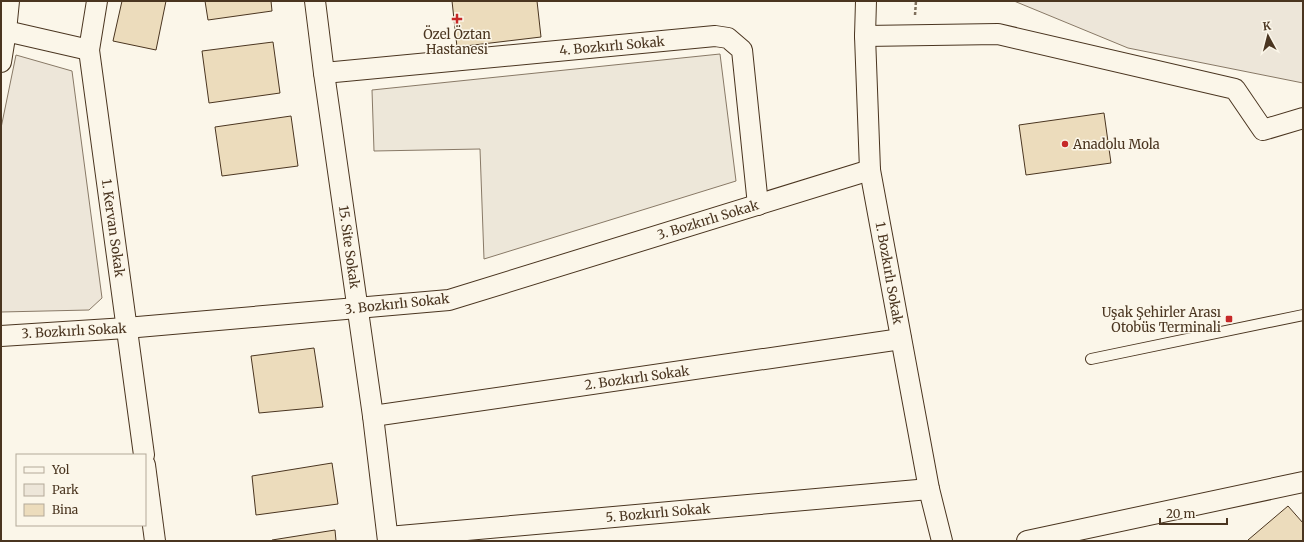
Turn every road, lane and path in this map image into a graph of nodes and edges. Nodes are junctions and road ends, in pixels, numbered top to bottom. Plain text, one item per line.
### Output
1 (9, 1) edge
2 (97, 1) edge
3 (315, 1) edge
4 (866, 1) edge
5 (4, 25) edge
6 (865, 36) junction
7 (89, 50) junction
8 (1, 62) edge
9 (324, 72) junction
10 (1303, 118) edge
11 (870, 170) junction
12 (758, 205) junction
13 (358, 308) junction
14 (1303, 315) edge
15 (126, 328) junction
16 (1, 336) edge
17 (901, 339) junction
18 (1091, 359) dead end
19 (373, 416) junction
20 (144, 454) edge
21 (146, 473) edge
22 (1303, 482) edge
23 (929, 489) junction
24 (388, 539) edge
25 (155, 541) edge
26 (942, 541) edge
27 (1027, 541) edge

1 - 5 street
2 - 7 street, 1. Kervan Sokak
3 - 9 street, 15. Site Sokak
4 - 6 street, 1. Bozkırlı Sokak
5 - 7 street
5 - 8 street
6 - 10 street
6 - 11 street, 1. Bozkırlı Sokak
7 - 15 street, 1. Kervan Sokak
9 - 12 street, 4. Bozkırlı Sokak
9 - 13 street, 15. Site Sokak
11 - 12 street, 3. Bozkırlı Sokak
11 - 17 street, 1. Bozkırlı Sokak
12 - 13 street, 3. Bozkırlı Sokak
13 - 15 street, 3. Bozkırlı Sokak
13 - 19 street, 15. Site Sokak
14 - 18 lane
15 - 16 street, 3. Bozkırlı Sokak
15 - 20 street, 1. Kervan Sokak
17 - 19 street, 2. Bozkırlı Sokak
17 - 23 street, 1. Bozkırlı Sokak
19 - 24 street, 15. Site Sokak
21 - 25 street
22 - 27 street
23 - 24 street, 5. Bozkırlı Sokak
23 - 26 street, 1. Bozkırlı Sokak

